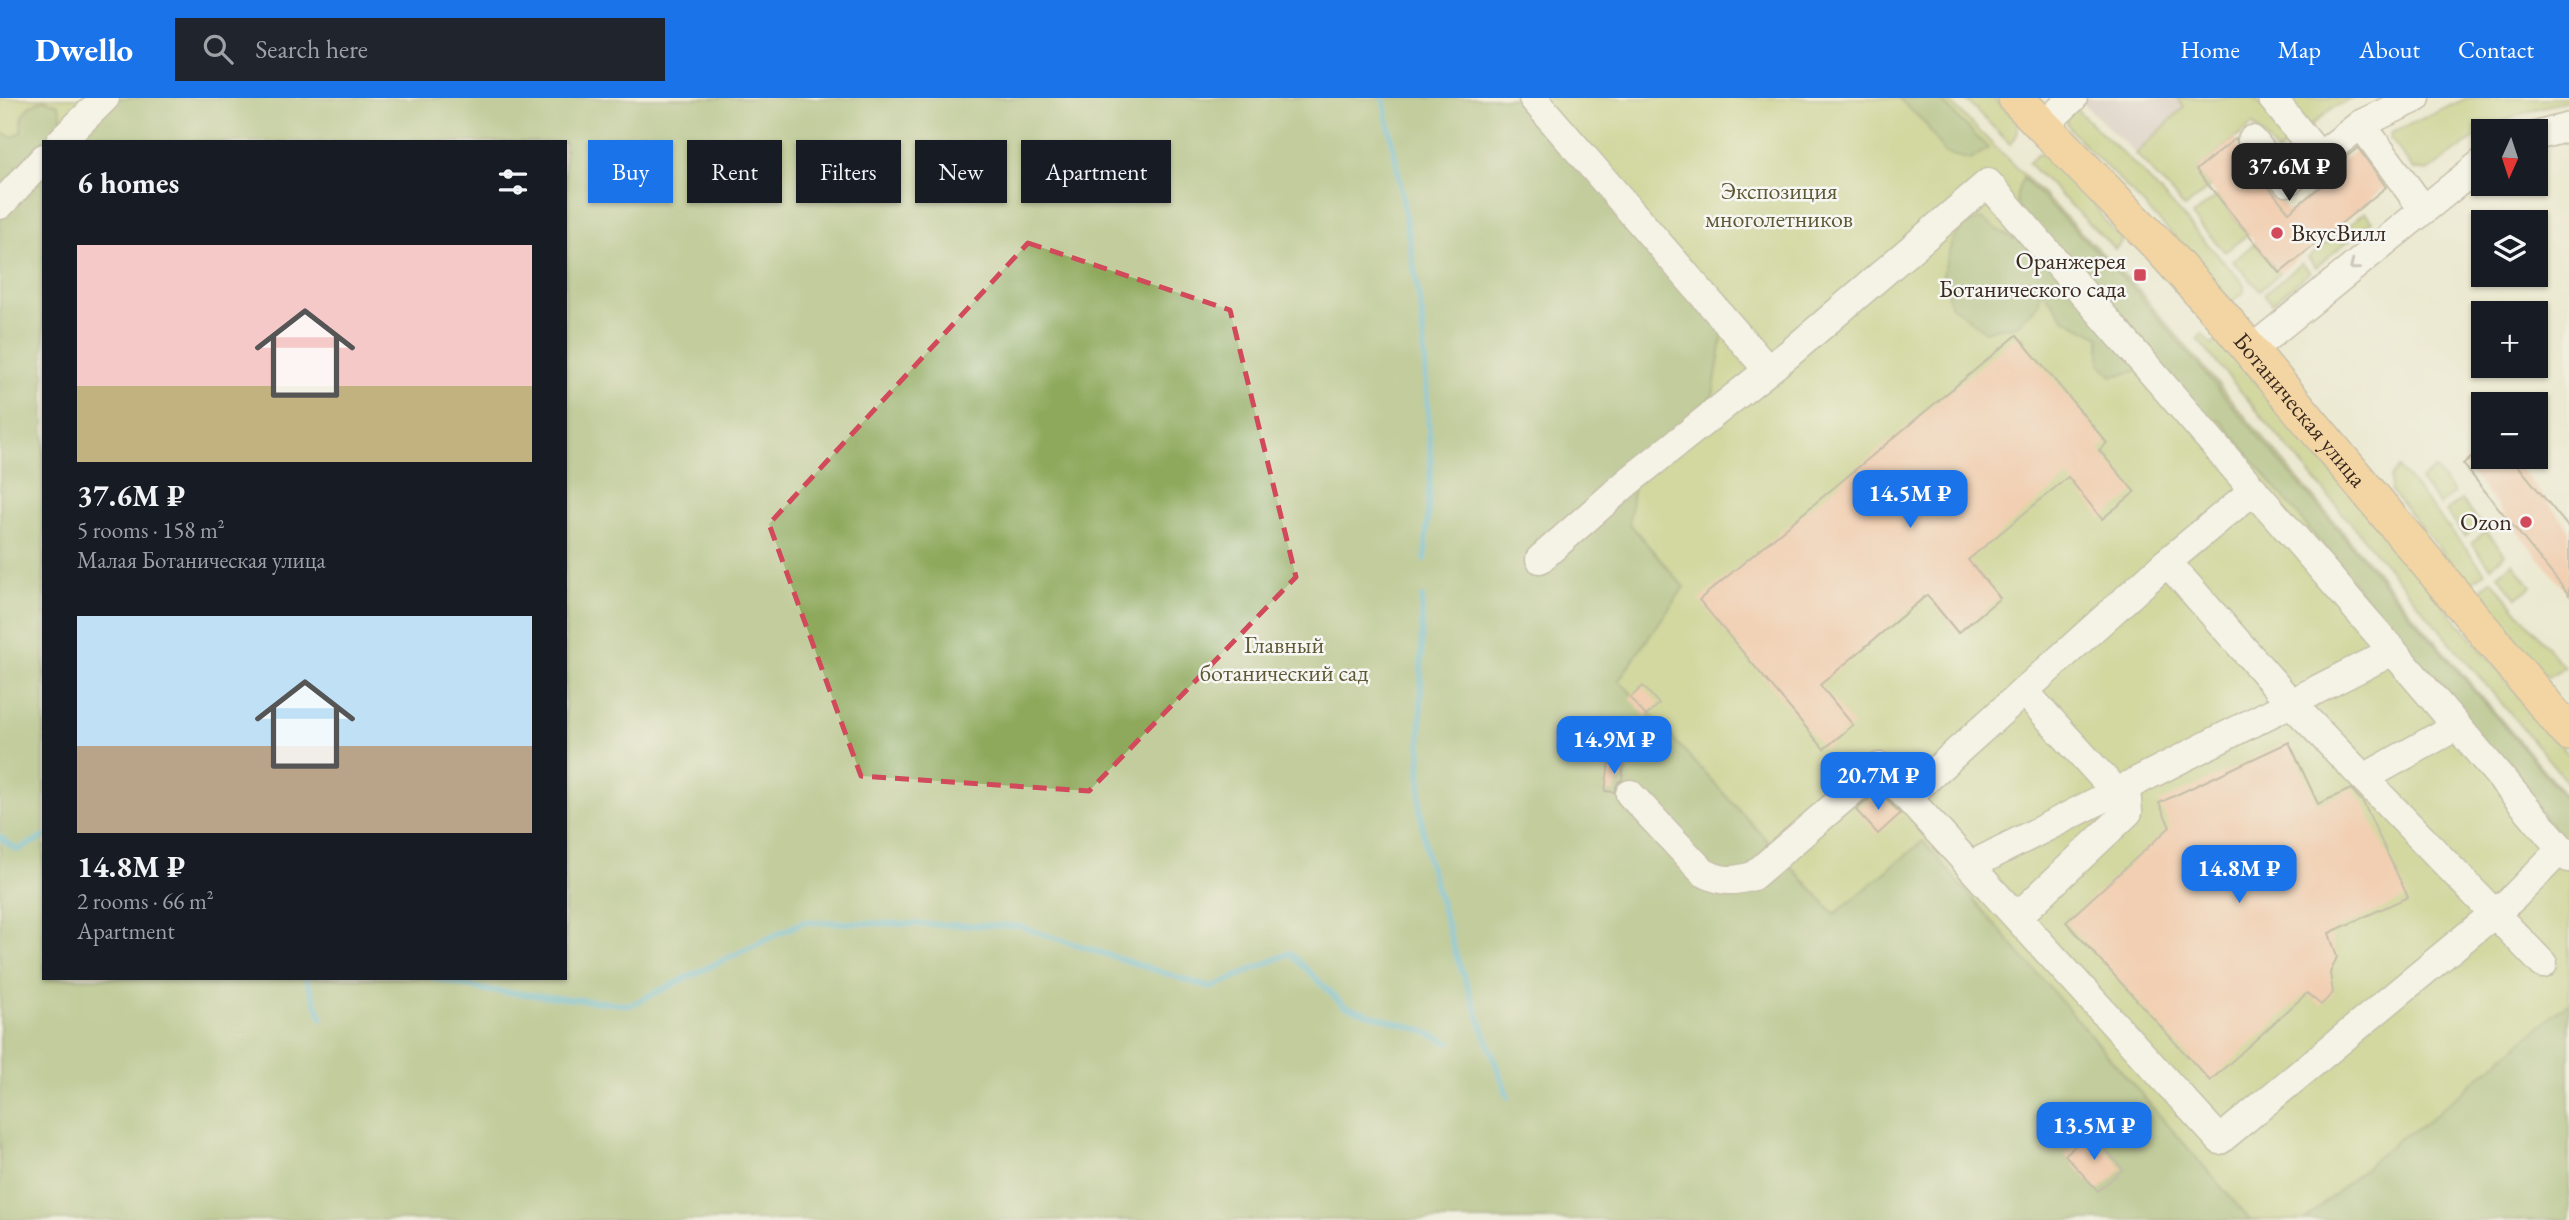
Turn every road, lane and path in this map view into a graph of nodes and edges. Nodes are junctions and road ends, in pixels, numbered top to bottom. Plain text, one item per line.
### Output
1 (105, 98) edge
2 (1533, 98) edge
3 (2016, 98) edge
4 (2073, 98) edge
5 (2272, 98) edge
6 (2416, 98) edge
7 (2361, 124) junction
8 (2043, 126) junction
9 (2569, 127) edge
10 (2548, 133) edge
11 (62, 140) edge
12 (2252, 140) dead end
13 (2319, 156) junction
14 (42, 160) edge
15 (2471, 171) edge
16 (0, 205) edge
17 (2423, 209) junction
18 (2251, 351) junction
19 (1768, 370) junction
20 (2254, 490) junction
21 (1540, 559) dead end
22 (2167, 562) junction
23 (2393, 651) junction
24 (2024, 691) junction
25 (2292, 704) junction
26 (2457, 726) junction
27 (2569, 733) edge
28 (2364, 778) junction
29 (2121, 791) junction
30 (1630, 794) dead end
31 (1907, 797) junction
32 (2565, 854) edge
33 (1970, 866) junction
34 (2494, 914) junction
35 (2017, 917) junction
36 (2543, 964) dead end

1 - 11 street
2 - 19 street
3 - 8 main road, Ботаническая улица
4 - 8 street
5 - 13 street
6 - 7 street
7 - 13 street
7 - 17 street
8 - 18 main road, Ботаническая улица
9 - 10 street
12 - 13 street
14 - 16 street
15 - 17 street
17 -> 18 street
18 - 27 main road, Ботаническая улица
19 - 20 street
19 - 21 street
20 - 22 street
20 - 23 street
22 - 24 street
22 - 25 street
23 - 25 street
23 - 26 street
24 - 29 street
24 - 31 street
25 - 28 street
25 - 29 street
26 - 28 street
26 - 32 street
28 - 34 street
29 - 33 street
29 - 35 street
30 - 31 street
31 - 33 street
32 - 34 street
33 - 35 street
34 - 35 street
34 - 36 street

